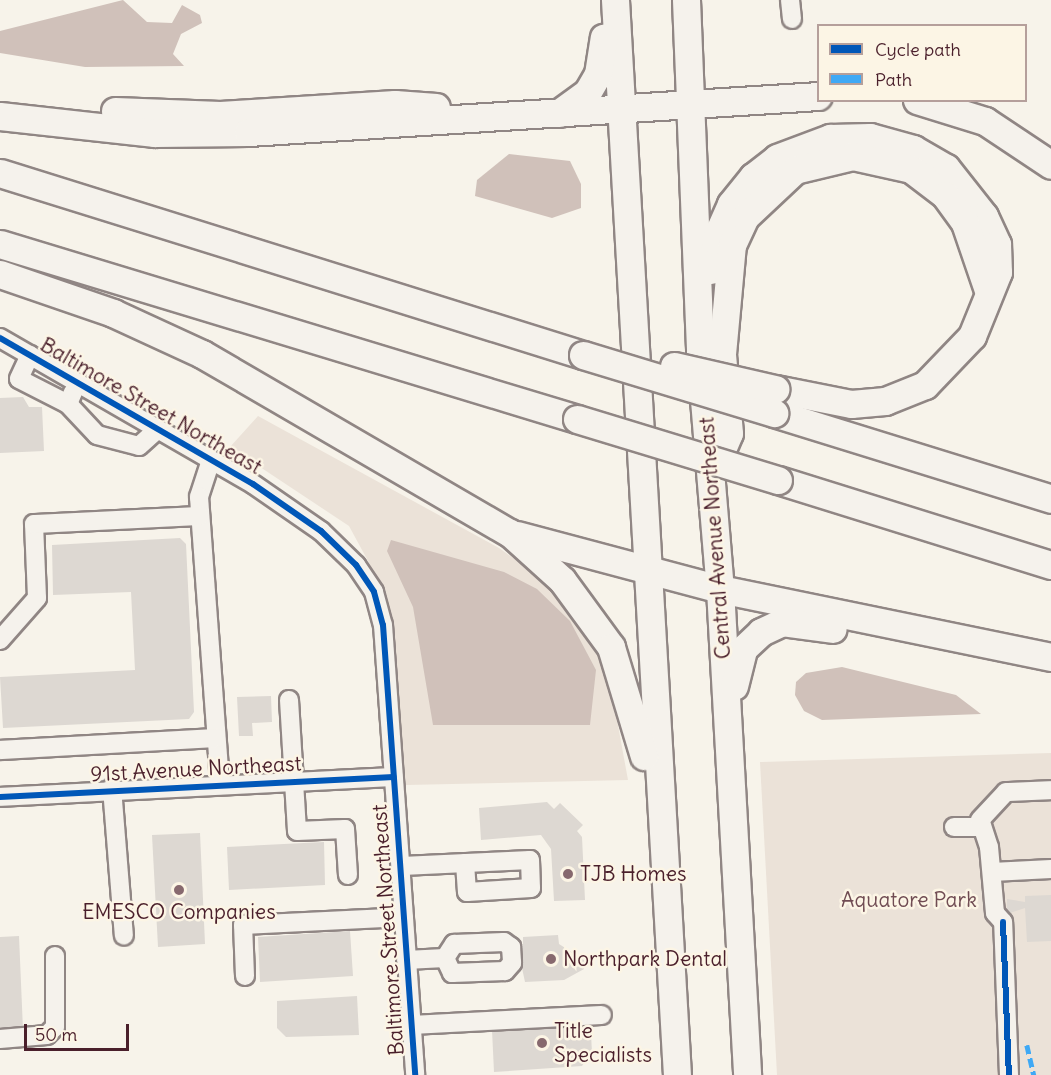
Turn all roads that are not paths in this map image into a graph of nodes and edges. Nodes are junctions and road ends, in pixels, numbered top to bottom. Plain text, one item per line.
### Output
1 (602, 0) edge
2 (615, 0) edge
3 (686, 0) edge
4 (790, 0) edge
5 (792, 20) dead end
6 (817, 96) edge
7 (924, 102) edge
8 (0, 104) edge
9 (694, 105) junction
10 (619, 110) junction
11 (559, 113) junction
12 (0, 116) edge
13 (474, 119) junction
14 (1051, 165) edge
15 (0, 173) edge
16 (0, 244) edge
17 (0, 274) edge
18 (988, 290) junction
19 (0, 338) edge
20 (700, 351) junction
21 (30, 355) junction
22 (76, 382) junction
23 (775, 401) junction
24 (68, 404) junction
25 (158, 429) junction
26 (210, 460) junction
27 (711, 477) junction
28 (1051, 500) edge
29 (200, 516) junction
30 (510, 533) junction
31 (1051, 565) edge
32 (647, 572) junction
33 (720, 589) junction
34 (0, 640) edge
35 (1051, 657) edge
36 (1051, 675) edge
37 (289, 700) dead end
38 (216, 738) junction
39 (0, 750) edge
40 (730, 757) junction
41 (393, 777) junction
42 (294, 781) junction
43 (220, 785) junction
44 (112, 788) junction
45 (1051, 790) edge
46 (0, 797) edge
47 (954, 827) dead end
48 (981, 827) junction
49 (465, 863) dead end
50 (402, 866) junction
51 (1051, 869) edge
52 (992, 872) junction
53 (348, 875) dead end
54 (404, 917) junction
55 (124, 936) dead end
56 (670, 950) junction
57 (54, 956) dead end
58 (445, 958) dead end
59 (406, 960) junction
60 (245, 976) dead end
61 (602, 1015) dead end
62 (411, 1025) junction
63 (0, 1039) edge
64 (415, 1075) edge
65 (677, 1075) edge
66 (747, 1075) edge
67 (1009, 1075) edge

1 - 11 highway
2 - 10 highway
3 - 9 highway, Central Avenue Northeast
4 - 5 street
6 - 9 highway
7 - 14 highway
8 - 13 highway
9 - 10 highway
9 - 20 highway, Central Avenue Northeast
10 - 11 highway
10 - 32 highway
11 - 13 highway
12 - 13 highway
15 - 23 highway, bridge
16 - 31 highway, bridge
17 - 30 highway
18 - 20 highway
18 - 23 highway
18 - 27 highway
19 - 21 street, Baltimore Street Northeast
20 - 27 highway, Central Avenue Northeast
21 - 22 street, Baltimore Street Northeast
21 - 24 street
22 - 24 street
22 - 25 street, Baltimore Street Northeast
23 - 28 highway
24 - 25 street
25 - 26 street, Baltimore Street Northeast
26 - 29 street
26 - 41 street, Baltimore Street Northeast
27 - 33 highway, Central Avenue Northeast
29 - 34 street
29 - 38 street
30 - 32 highway
30 - 56 highway
32 - 33 highway
32 - 56 highway
33 - 35 highway
33 - 40 highway, Central Avenue Northeast
36 - 40 highway
37 - 42 street
38 - 39 street
38 - 43 street
40 - 66 highway, Central Avenue Northeast
41 - 42 street, 91st Avenue Northeast
41 - 50 street, Baltimore Street Northeast
42 - 43 street, 91st Avenue Northeast
42 - 53 street
43 - 44 street, 91st Avenue Northeast
44 - 46 street, 91st Avenue Northeast
44 - 55 street
45 - 48 street
47 - 48 street
48 - 52 street
49 - 50 street
50 - 54 street, Baltimore Street Northeast
51 - 52 street
52 - 67 street
54 - 59 street, Baltimore Street Northeast
54 - 60 street
56 - 65 highway
57 - 63 street
58 - 59 street
59 - 62 street, Baltimore Street Northeast
61 - 62 street
62 - 64 street, Baltimore Street Northeast

